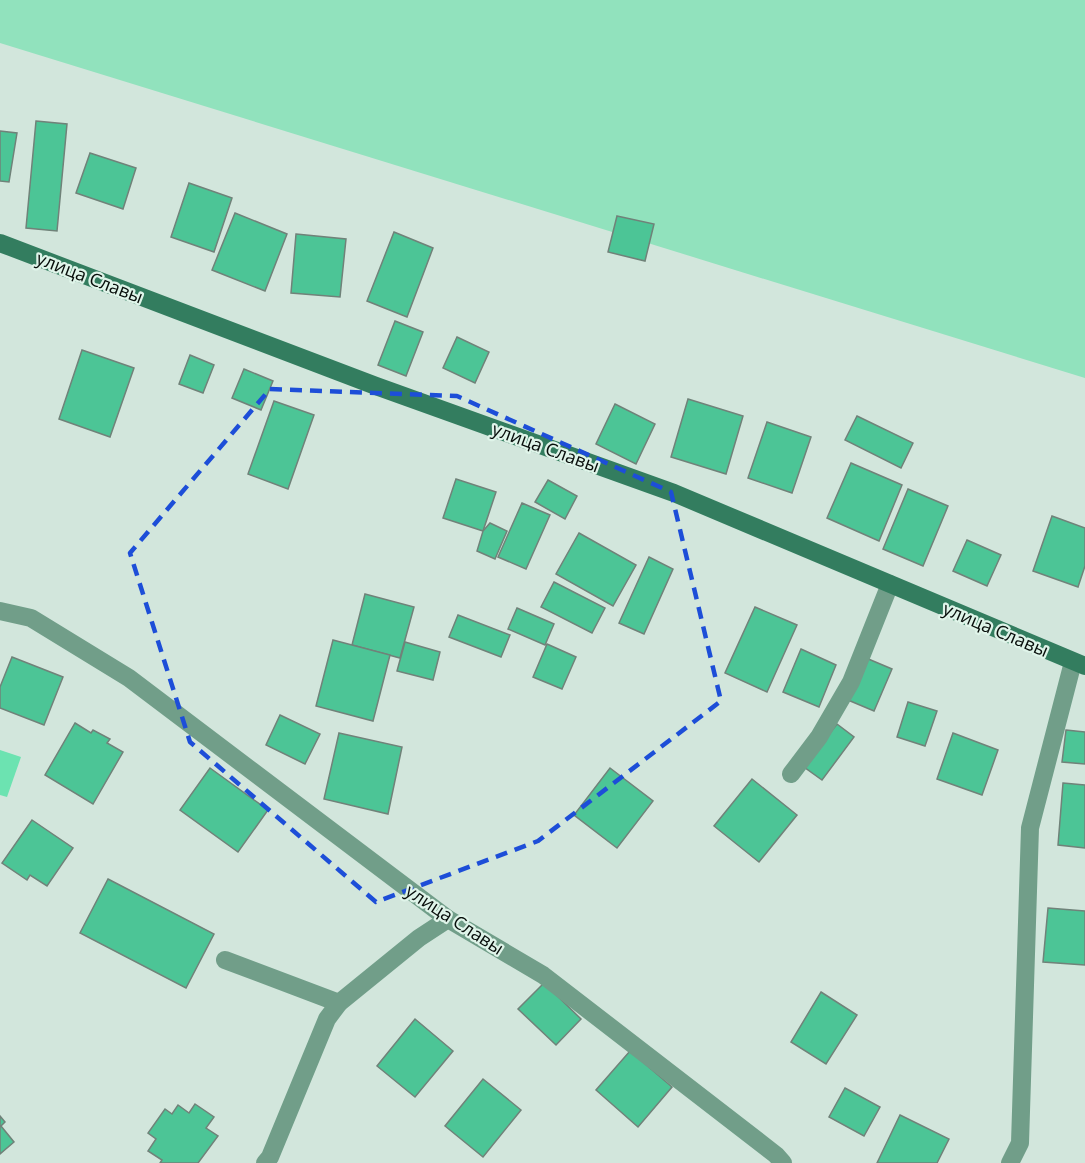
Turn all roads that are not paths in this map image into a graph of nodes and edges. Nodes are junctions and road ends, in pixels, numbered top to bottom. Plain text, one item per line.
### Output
1 (0, 243) edge
2 (890, 584) junction
3 (0, 611) edge
4 (1079, 664) edge
5 (791, 774) dead end
6 (448, 919) junction
7 (225, 960) dead end
8 (339, 1003) junction
9 (265, 1163) edge
10 (783, 1163) edge
11 (1010, 1163) edge

1 - 2 street, улица Славы
2 - 4 street, улица Славы
2 - 5 street
3 - 6 street, улица Славы
4 - 11 street
6 - 8 street
6 - 10 street, улица Славы
7 - 8 street
8 - 9 street

